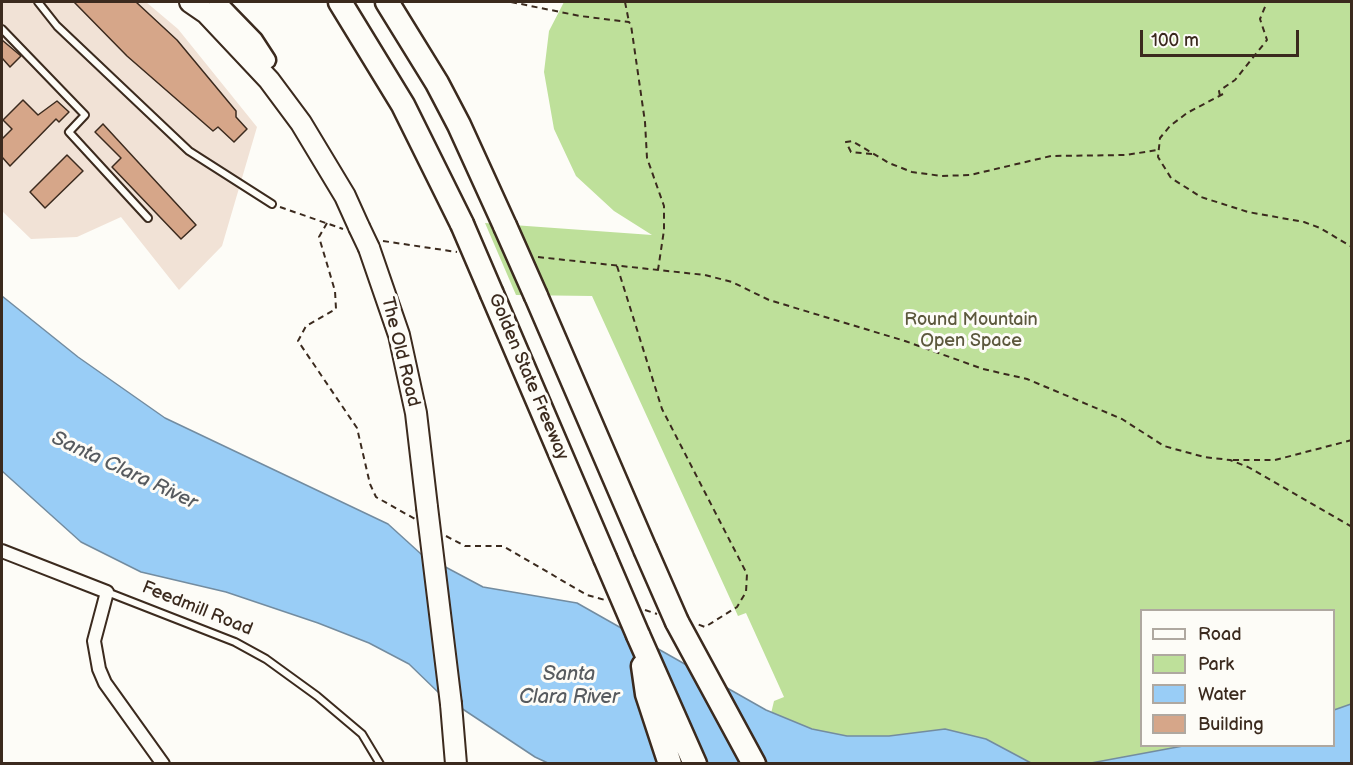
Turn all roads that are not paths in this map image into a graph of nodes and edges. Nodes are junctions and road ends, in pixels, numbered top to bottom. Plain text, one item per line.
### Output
1 (38, 2) edge
2 (190, 2) edge
3 (209, 2) edge
4 (340, 2) edge
5 (387, 2) edge
6 (221, 9) edge
7 (2, 29) edge
8 (267, 60) joint
9 (272, 204) dead end
10 (148, 218) dead end
11 (370, 239) junction
12 (2, 551) edge
13 (107, 592) junction
14 (678, 620) junction
15 (638, 635) junction
16 (456, 704) junction
17 (163, 764) edge
18 (380, 764) edge
19 (456, 764) edge
20 (469, 764) edge
21 (670, 764) edge
22 (695, 764) edge
23 (739, 764) edge
24 (754, 764) edge

1 - 9 lane
2 - 11 main road, The Old Road
3 - 6 main road, The Old Road
4 - 15 highway, Golden State Freeway, bridge
5 - 14 highway, bridge
6 - 8 main road, The Old Road
7 - 10 lane
8 - 11 main road, The Old Road
11 - 16 main road, The Old Road
12 - 13 street, Feedmill Road
13 - 17 street
13 - 18 lane, Feedmill Road
14 - 23 highway
14 - 24 highway
15 - 21 highway
15 - 22 highway, Golden State Freeway
16 - 19 main road, The Old Road
16 - 20 main road, The Old Road

